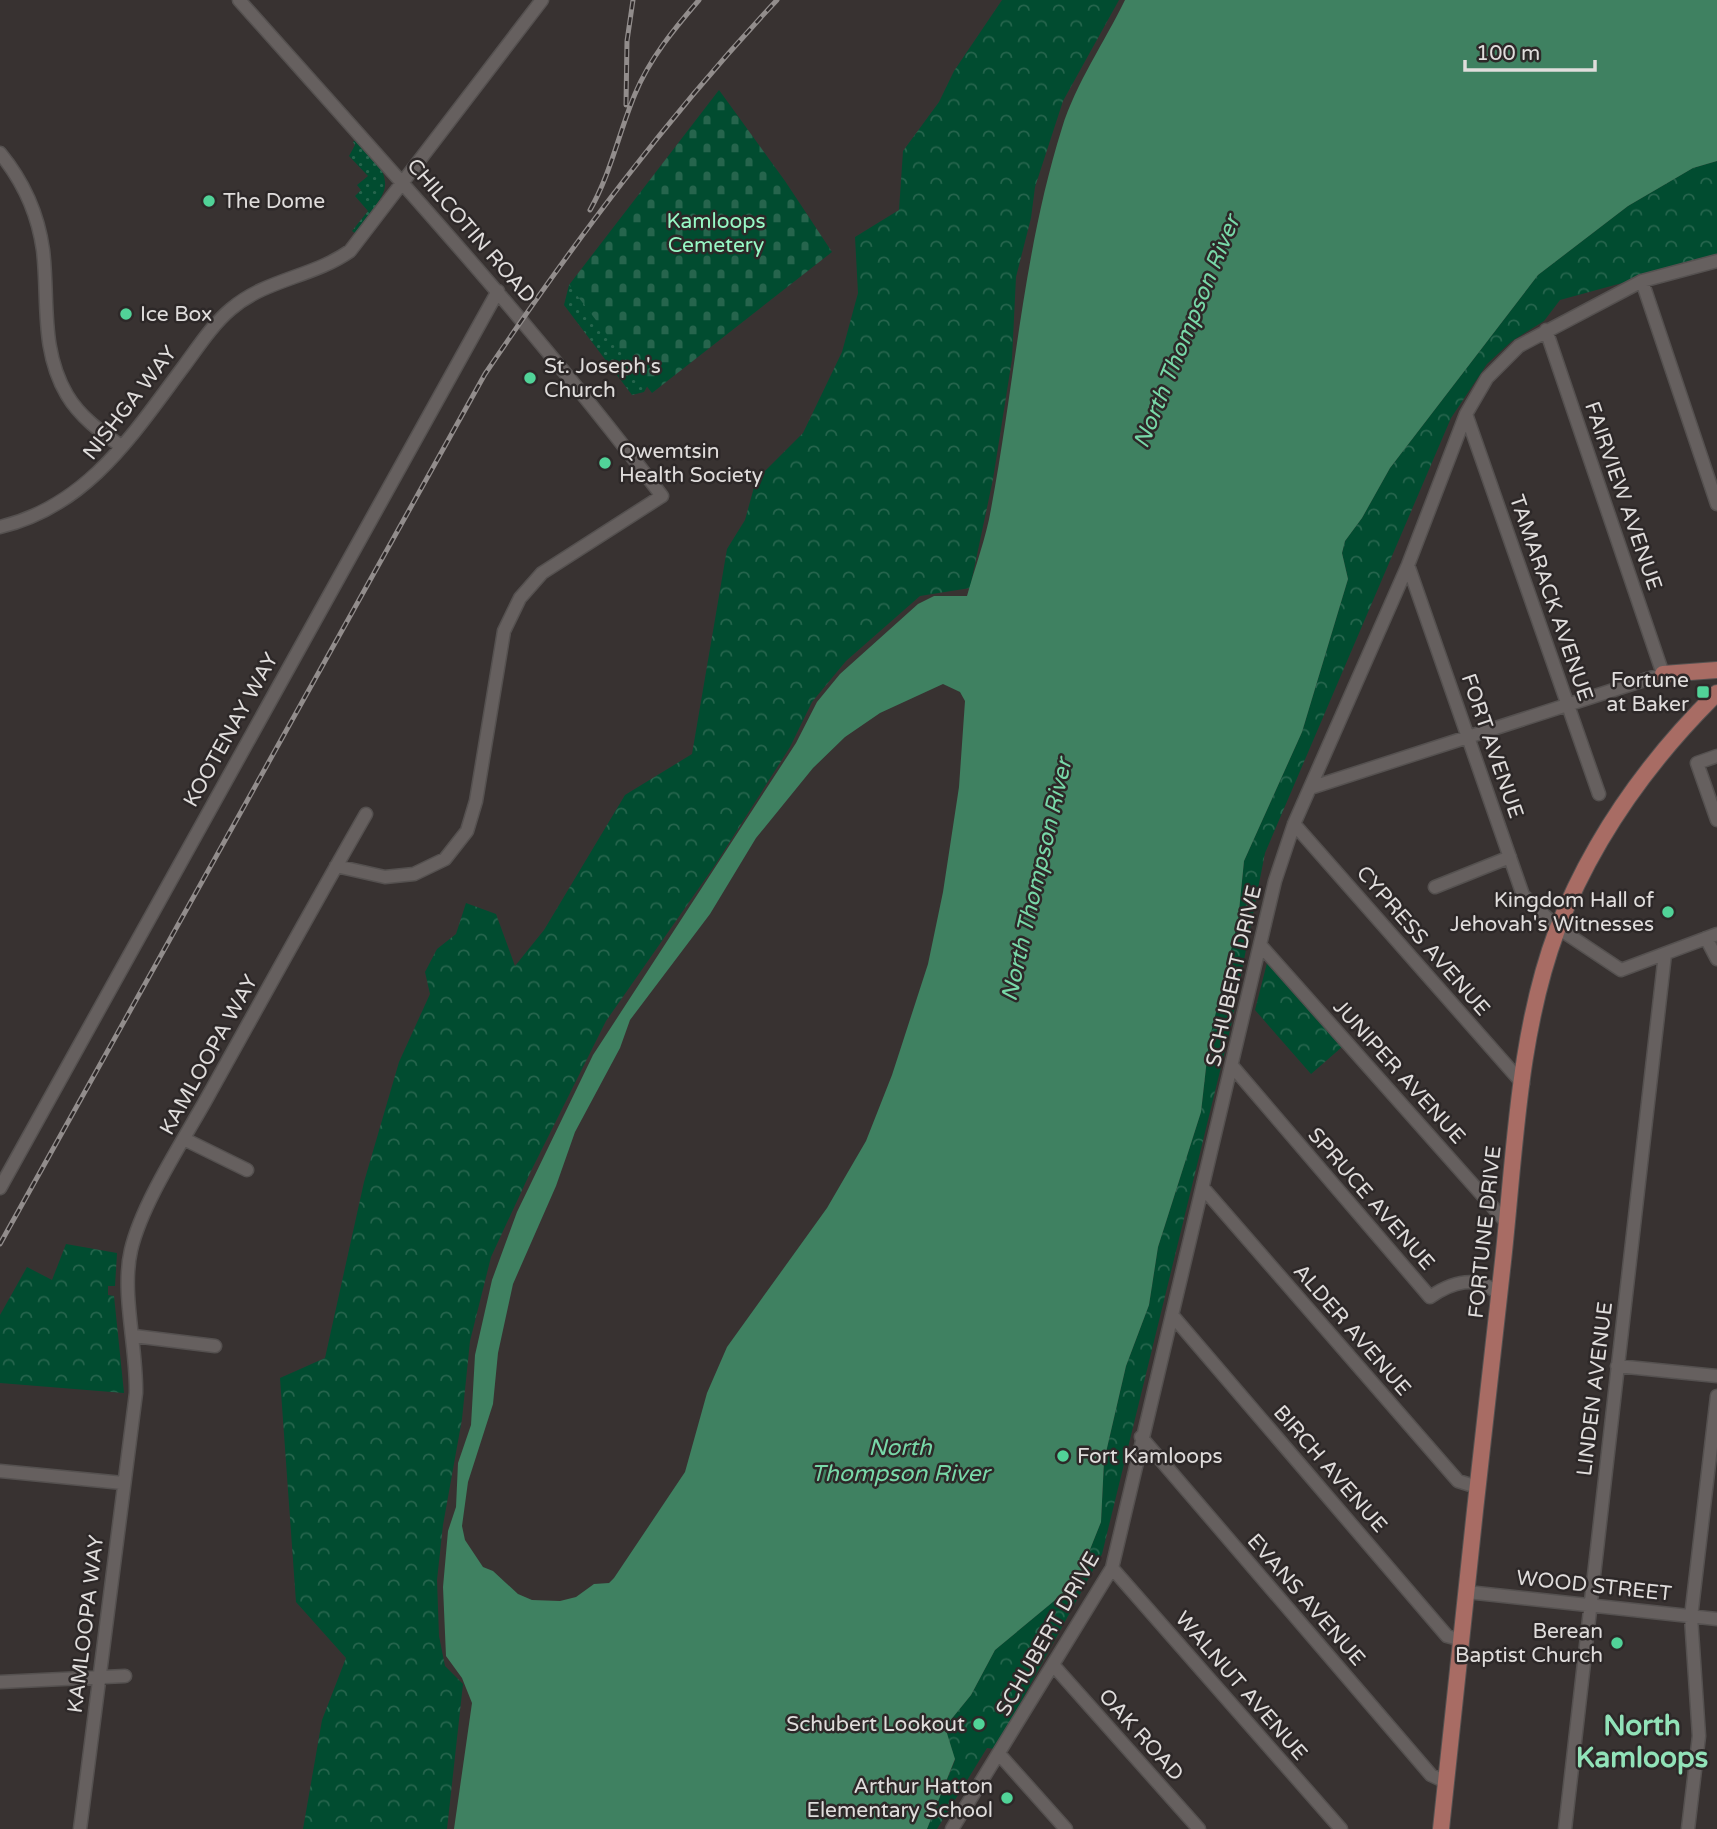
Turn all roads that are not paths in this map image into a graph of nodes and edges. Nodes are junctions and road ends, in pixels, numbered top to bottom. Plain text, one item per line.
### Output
1 (239, 0) edge
2 (542, 0) edge
3 (0, 153) edge
4 (404, 184) junction
5 (1717, 261) edge
6 (1642, 281) junction
7 (498, 291) junction
8 (1546, 330) junction
9 (1466, 414) junction
10 (121, 446) junction
11 (1717, 504) edge
12 (0, 527) edge
13 (1408, 565) junction
14 (1717, 670) edge
15 (1662, 674) junction
16 (1717, 693) edge
17 (1568, 705) junction
18 (1468, 737) junction
19 (1717, 756) edge
20 (1310, 788) junction
21 (1599, 794) dead end
22 (366, 814) dead end
23 (1717, 820) edge
24 (1294, 824) junction
25 (1510, 857) junction
26 (336, 866) junction
27 (1435, 887) dead end
28 (1558, 928) junction
29 (1712, 936) edge
30 (1262, 947) junction
31 (1665, 954) junction
32 (1717, 959) edge
33 (1233, 1067) junction
34 (1523, 1084) junction
35 (184, 1139) junction
36 (247, 1170) dead end
37 (0, 1188) edge
38 (1204, 1189) junction
39 (1507, 1223) junction
40 (1499, 1294) junction
41 (1172, 1315) junction
42 (134, 1336) junction
43 (215, 1346) dead end
44 (1617, 1366) junction
45 (1717, 1376) edge
46 (1717, 1396) edge
47 (1141, 1437) junction
48 (0, 1471) edge
49 (123, 1483) junction
50 (1477, 1488) junction
51 (1712, 1500) edge
52 (1112, 1567) junction
53 (1467, 1592) junction
54 (1590, 1606) junction
55 (1692, 1617) junction
56 (1717, 1619) edge
57 (1462, 1640) junction
58 (1054, 1666) junction
59 (99, 1676) junction
60 (125, 1676) dead end
61 (0, 1682) edge
62 (1000, 1755) junction
63 (1446, 1782) junction
64 (80, 1829) edge
65 (952, 1829) edge
66 (1066, 1829) edge
67 (1199, 1829) edge
68 (1340, 1829) edge
69 (1441, 1829) edge
70 (1565, 1829) edge
71 (1688, 1829) edge

1 - 4 street, CHILCOTIN ROAD
2 - 4 street, NISHGA WAY
3 - 10 street
4 - 7 street, CHILCOTIN ROAD
4 - 10 street, NISHGA WAY
5 - 6 street, SCHUBERT DRIVE
6 - 8 street, SCHUBERT DRIVE
6 - 11 street
7 - 26 street, CHILCOTIN ROAD
7 - 37 street, KOOTENAY WAY
8 - 9 street, SCHUBERT DRIVE
8 - 15 street, FAIRVIEW AVENUE
9 - 13 street, SCHUBERT DRIVE
9 - 17 street, TAMARACK AVENUE
10 - 12 street, NISHGA WAY
13 - 18 street, FORT AVENUE
13 - 20 street, SCHUBERT DRIVE
14 - 15 main road
15 - 17 street
16 - 28 main road, FORTUNE DRIVE
17 - 18 street
17 - 21 street, TAMARACK AVENUE
18 - 20 street
18 - 25 street, FORT AVENUE
19 - 23 street
20 - 24 street, SCHUBERT DRIVE
22 - 26 street, KAMLOOPA WAY
24 - 30 street, SCHUBERT DRIVE
24 - 34 street, CYPRESS AVENUE
25 - 27 street
25 - 28 street, FORT AVENUE
26 - 35 street, KAMLOOPA WAY
28 - 31 street, FORT AVENUE
28 - 34 main road, FORTUNE DRIVE
29 - 31 street
29 - 32 street
30 - 33 street, SCHUBERT DRIVE
30 - 39 street, JUNIPER AVENUE
31 - 44 street, LINDEN AVENUE
33 - 38 street, SCHUBERT DRIVE
33 - 40 street, SPRUCE AVENUE
34 - 39 main road, FORTUNE DRIVE
35 - 36 street
35 - 42 street, KAMLOOPA WAY
38 - 41 street, SCHUBERT DRIVE
38 - 50 street, ALDER AVENUE
39 - 40 main road, FORTUNE DRIVE
40 - 50 main road, FORTUNE DRIVE
41 - 47 street, SCHUBERT DRIVE
41 - 57 street, BIRCH AVENUE
42 - 43 street
42 - 49 street, KAMLOOPA WAY
44 - 45 street
44 - 54 street, LINDEN AVENUE
46 - 51 street
47 - 52 street, SCHUBERT DRIVE
47 - 63 street, EVANS AVENUE
48 - 49 street
49 - 59 street, KAMLOOPA WAY
50 - 53 main road, FORTUNE DRIVE
51 - 55 street
52 - 58 street, SCHUBERT DRIVE
52 - 68 street, WALNUT AVENUE
53 - 54 street, WOOD STREET
53 - 57 main road, FORTUNE DRIVE
54 - 55 street, WOOD STREET
54 - 70 street, LINDEN AVENUE
55 - 56 street, WOOD STREET
55 - 71 street
57 - 63 main road, FORTUNE DRIVE
58 - 62 street, SCHUBERT DRIVE
58 - 67 street, OAK ROAD
59 - 60 street
59 - 61 street
59 - 64 street, KAMLOOPA WAY
62 - 65 street, SCHUBERT DRIVE
62 - 66 street
63 - 69 main road, FORTUNE DRIVE

